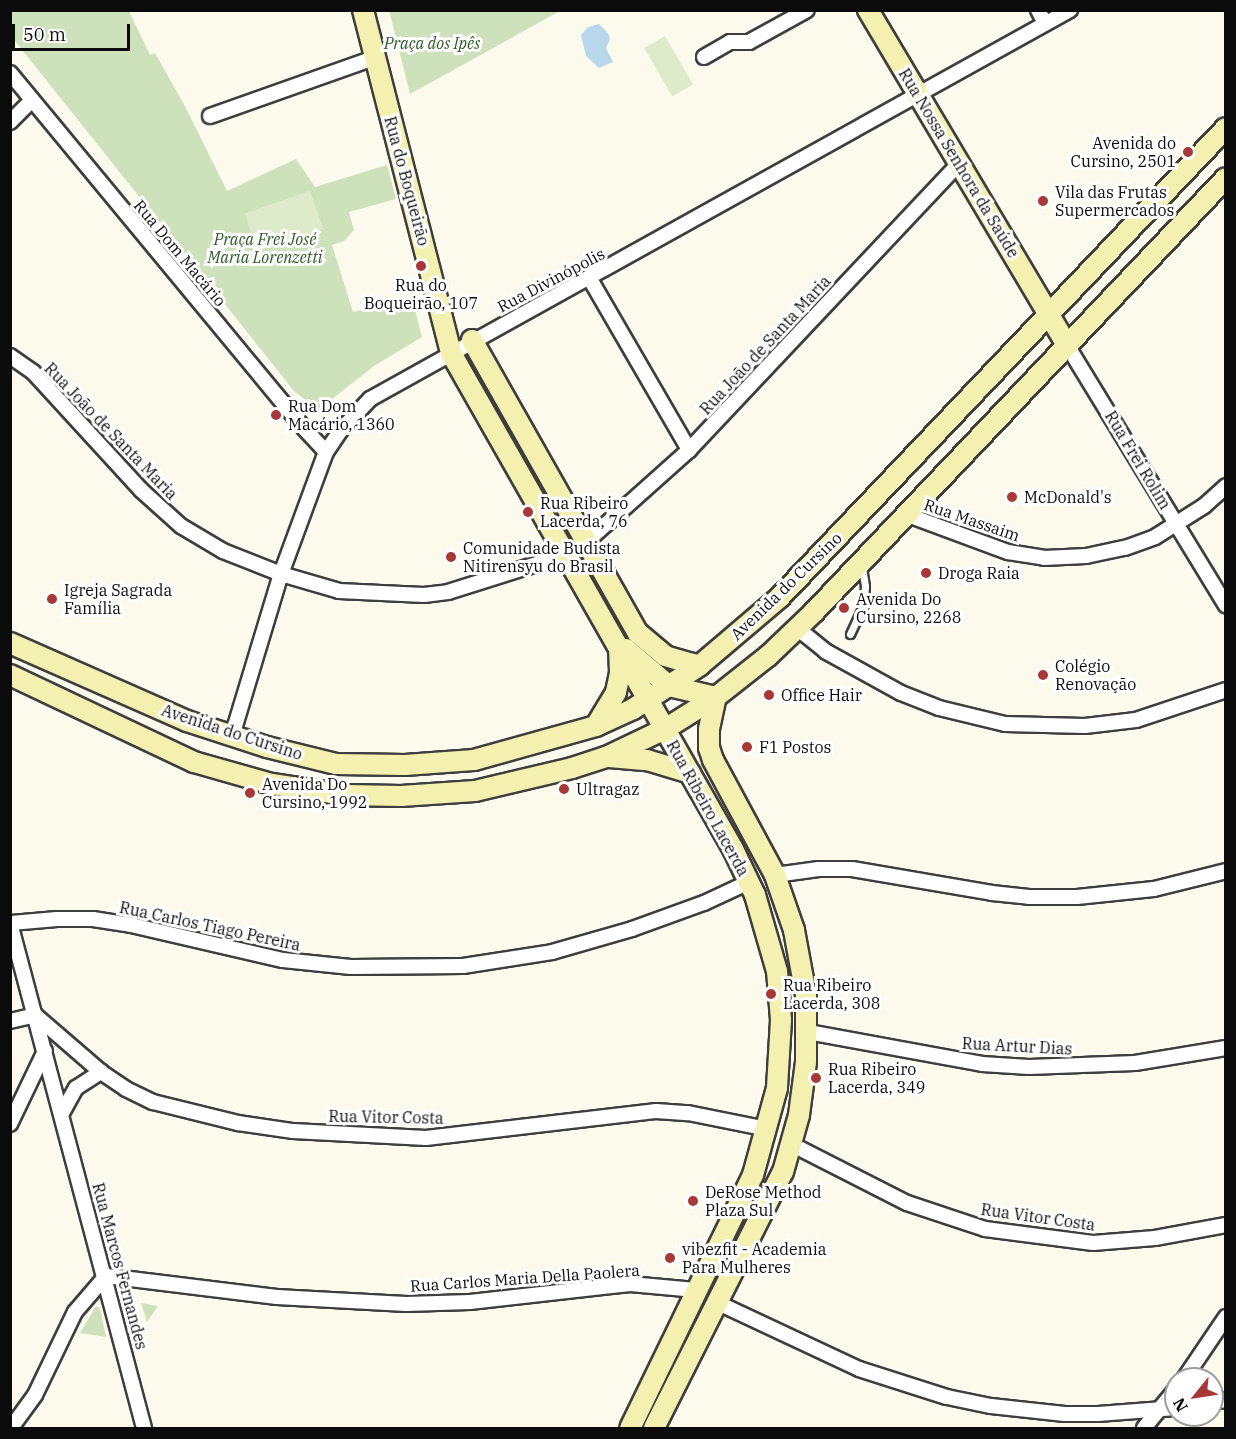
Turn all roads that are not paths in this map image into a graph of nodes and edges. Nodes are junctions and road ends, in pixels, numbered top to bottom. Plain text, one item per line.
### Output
1 (363, 10) edge
2 (807, 10) edge
3 (868, 10) edge
4 (1038, 10) edge
5 (1070, 10) edge
6 (1045, 24) junction
7 (704, 57) dead end
8 (374, 58) junction
9 (10, 73) edge
10 (919, 94) junction
11 (32, 100) junction
12 (210, 116) dead end
13 (10, 122) edge
14 (1226, 128) edge
15 (960, 162) junction
16 (1226, 178) edge
17 (590, 279) junction
18 (1049, 315) junction
19 (472, 340) junction
20 (1067, 345) junction
21 (451, 353) junction
22 (10, 356) edge
23 (689, 450) junction
24 (326, 452) junction
25 (1226, 486) edge
26 (905, 514) junction
27 (1177, 524) junction
28 (585, 543) junction
29 (565, 555) junction
30 (861, 561) junction
31 (281, 574) junction
32 (1226, 605) edge
33 (797, 628) junction
34 (850, 634) dead end
35 (617, 642) junction
36 (10, 644) edge
37 (699, 666) junction
38 (10, 675) edge
39 (669, 686) junction
40 (1226, 690) edge
41 (716, 697) junction
42 (648, 699) junction
43 (596, 726) junction
44 (665, 729) junction
45 (232, 736) junction
46 (606, 757) junction
47 (690, 773) junction
48 (1226, 871) edge
49 (775, 875) junction
50 (749, 882) junction
51 (11, 923) edge
52 (34, 1015) junction
53 (10, 1021) edge
54 (808, 1032) junction
55 (1226, 1048) edge
56 (45, 1051) junction
57 (101, 1072) junction
58 (62, 1113) junction
59 (10, 1124) edge
60 (767, 1129) junction
61 (791, 1144) junction
62 (1226, 1226) edge
63 (106, 1276) junction
64 (696, 1290) junction
65 (716, 1302) junction
66 (1226, 1317) edge
67 (1192, 1367) edge
68 (1164, 1403) edge
69 (1164, 1409) edge
70 (1158, 1410) junction
71 (11, 1428) edge
72 (144, 1428) edge
73 (630, 1428) edge
74 (654, 1428) edge
75 (1144, 1428) edge

1 - 8 main road, Rua do Boqueirão
2 - 7 street
3 - 10 main road, Rua Nossa Senhora da Saúde
4 - 6 street
5 - 6 street, Rua Divinópolis
6 - 10 street, Rua Divinópolis
8 - 12 street
8 - 21 main road, Rua do Boqueirão
9 - 11 street, Rua Dom Macário
10 - 15 main road, Rua Nossa Senhora da Saúde
10 - 17 street, Rua Divinópolis
11 - 13 street
11 - 24 street, Rua Dom Macário
14 - 18 main road, Avenida do Cursino
15 - 18 main road, Rua Nossa Senhora da Saúde
15 - 23 street, Rua João de Santa Maria
16 - 20 main road, Avenida do Cursino
17 - 19 street, Rua Divinópolis
17 - 23 street
18 - 20 main road, Rua Frei Rolim
18 - 37 main road, Avenida do Cursino
19 - 21 street, Rua Divinópolis
19 - 28 main road
20 - 26 main road, Avenida do Cursino
20 - 27 street, Rua Frei Rolim
21 - 24 street, Rua Divinópolis
21 - 29 main road, Rua Ribeiro Lacerda
22 - 31 street, Rua João de Santa Maria
23 - 28 street, Rua João de Santa Maria
24 - 31 street, Rua Divinópolis
25 - 27 street, Rua Massaim
26 - 27 street, Rua Massaim
26 - 30 main road, Avenida do Cursino
27 - 32 street, Rua Frei Rolim
28 - 37 main road
29 - 31 street, Rua João de Santa Maria
29 - 35 main road, Rua Ribeiro Lacerda
30 - 33 main road, Avenida do Cursino
30 - 34 lane
31 - 45 street, Rua Divinópolis
33 - 40 street
33 - 41 main road, Avenida do Cursino
35 - 39 main road
35 - 42 main road, Rua Ribeiro Lacerda
35 - 43 main road
36 - 45 main road, Avenida do Cursino
37 - 39 main road, Avenida do Cursino
38 - 46 main road, Avenida do Cursino
39 - 41 main road
39 - 42 main road, Avenida do Cursino
41 - 44 main road, Avenida do Cursino
41 - 49 main road, Rua Ribeiro Lacerda
42 - 43 main road, Avenida do Cursino
42 - 44 main road, Rua Ribeiro Lacerda
43 - 45 main road, Avenida do Cursino
44 - 46 main road, Avenida do Cursino
44 - 47 main road, Rua Ribeiro Lacerda
46 - 47 main road
47 - 50 main road, Rua Ribeiro Lacerda
48 - 49 street
49 - 54 main road, Rua Ribeiro Lacerda
50 - 51 street, Rua Carlos Tiago Pereira
50 - 60 main road, Rua Ribeiro Lacerda
51 - 52 street, Rua Marcos Fernandes
52 - 53 street
52 - 56 street, Rua Marcos Fernandes
52 - 57 street, Rua Vitor Costa
54 - 55 street, Rua Artur Dias
54 - 61 main road, Rua Ribeiro Lacerda
56 - 58 street, Rua Marcos Fernandes
56 - 59 street
57 - 58 street
57 - 60 street, Rua Vitor Costa
58 - 63 street, Rua Marcos Fernandes
60 - 64 main road, Rua Ribeiro Lacerda
61 - 62 street, Rua Vitor Costa
61 - 65 main road, Rua Ribeiro Lacerda
63 - 64 street, Rua Carlos Maria Della Paolera
63 - 71 street
63 - 72 street, Rua Marcos Fernandes
64 - 73 main road, Rua Ribeiro Lacerda
65 - 70 street
65 - 74 main road, Rua Ribeiro Lacerda
66 - 67 street
68 - 70 street
69 - 70 street
70 - 75 street

